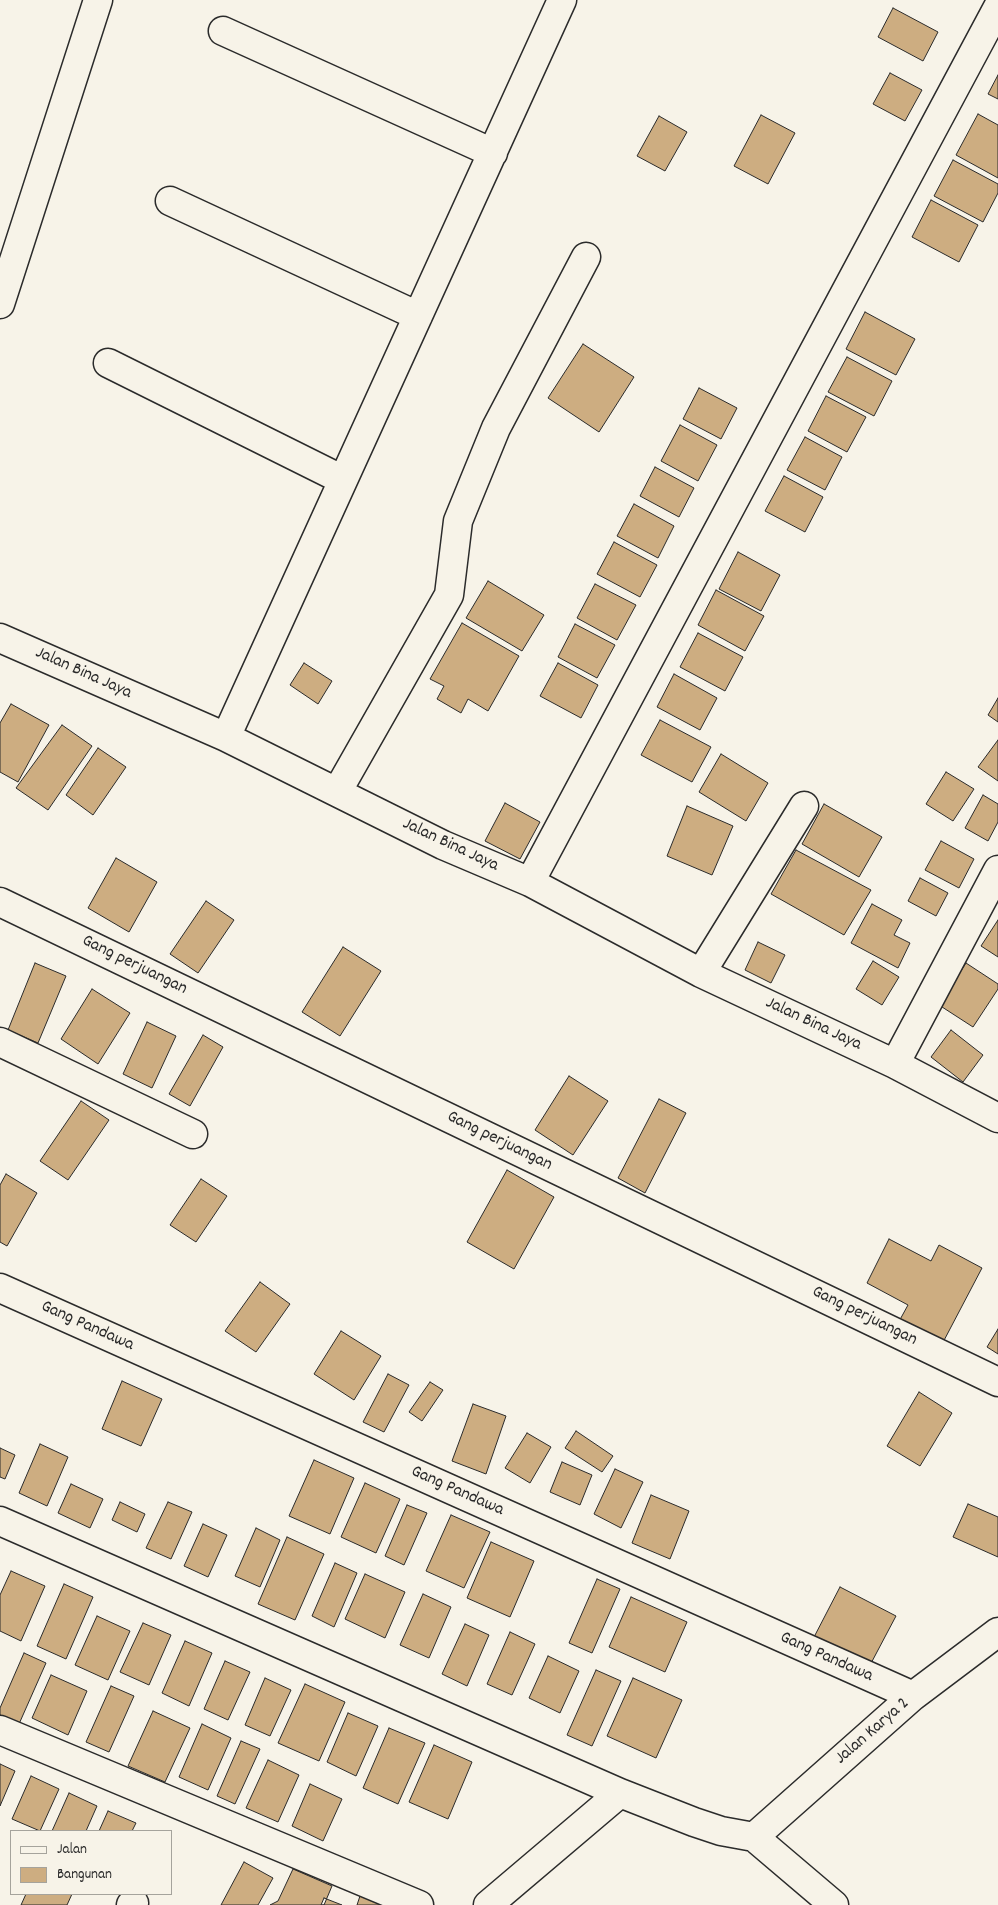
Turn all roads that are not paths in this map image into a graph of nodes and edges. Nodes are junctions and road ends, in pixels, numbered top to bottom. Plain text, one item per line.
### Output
1 (98, 0) edge
2 (562, 0) edge
3 (998, 7) edge
4 (224, 31) dead end
5 (493, 153) junction
6 (170, 201) dead end
7 (586, 257) dead end
8 (0, 304) edge
9 (418, 316) junction
10 (108, 363) dead end
11 (343, 480) junction
12 (0, 639) edge
13 (226, 737) junction
14 (337, 792) junction
15 (804, 806) dead end
16 (998, 870) edge
17 (530, 882) junction
18 (0, 902) edge
19 (701, 973) junction
20 (0, 1042) edge
21 (895, 1064) junction
22 (998, 1118) edge
23 (193, 1134) dead end
24 (0, 1288) edge
25 (998, 1382) edge
26 (0, 1521) edge
27 (998, 1632) edge
28 (914, 1696) junction
29 (0, 1730) edge
30 (620, 1793) junction
31 (754, 1837) junction
32 (419, 1905) edge
33 (488, 1905) edge
34 (834, 1905) edge

1 - 8 street
2 - 5 street
3 - 17 street
4 - 5 street
5 - 9 street
6 - 9 street
7 - 14 street
9 - 11 street
10 - 11 street
11 - 13 street
12 - 13 street, Jalan Bina Jaya
13 - 14 street, Jalan Bina Jaya
14 - 17 street, Jalan Bina Jaya
15 - 19 street
16 - 21 street
17 - 19 street, Jalan Bina Jaya
18 - 25 street, Gang perjuangan
19 - 21 street, Jalan Bina Jaya
20 - 23 street
21 - 22 street, Jalan Bina Jaya
24 - 28 street, Gang Pandawa
26 - 30 street
27 - 28 street, Jalan Karya 2
28 - 31 street, Jalan Karya 2
29 - 32 street
30 - 31 street
30 - 33 street
31 - 34 street

